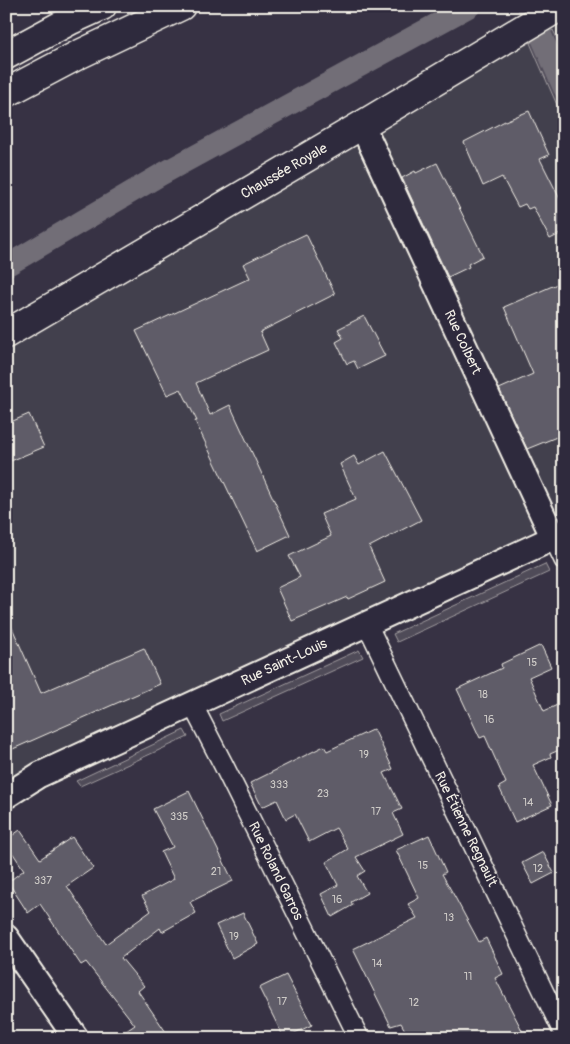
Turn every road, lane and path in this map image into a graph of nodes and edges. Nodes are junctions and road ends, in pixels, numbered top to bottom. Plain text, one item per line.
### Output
1 (102, 6) edge
2 (180, 6) edge
3 (561, 6) edge
4 (6, 55) edge
5 (6, 93) edge
6 (362, 125) junction
7 (6, 334) edge
8 (558, 535) edge
9 (564, 560) edge
10 (367, 624) junction
11 (192, 704) junction
12 (6, 796) edge
13 (6, 937) edge
14 (564, 1034) edge
15 (76, 1038) edge
16 (359, 1038) edge

1 - 4 main road
2 - 5 main road
3 - 6 main road, Chaussée Royale
6 - 7 main road, Chaussée Royale
6 - 8 street, Rue Colbert
8 - 9 street, Rue Colbert
8 - 10 street, Rue Saint-Louis
10 - 11 street, Rue Saint-Louis
10 - 14 street, Rue Étienne Regnault
11 - 12 street, Rue Saint-Louis
11 - 16 street, Rue Roland Garros
13 - 15 street

